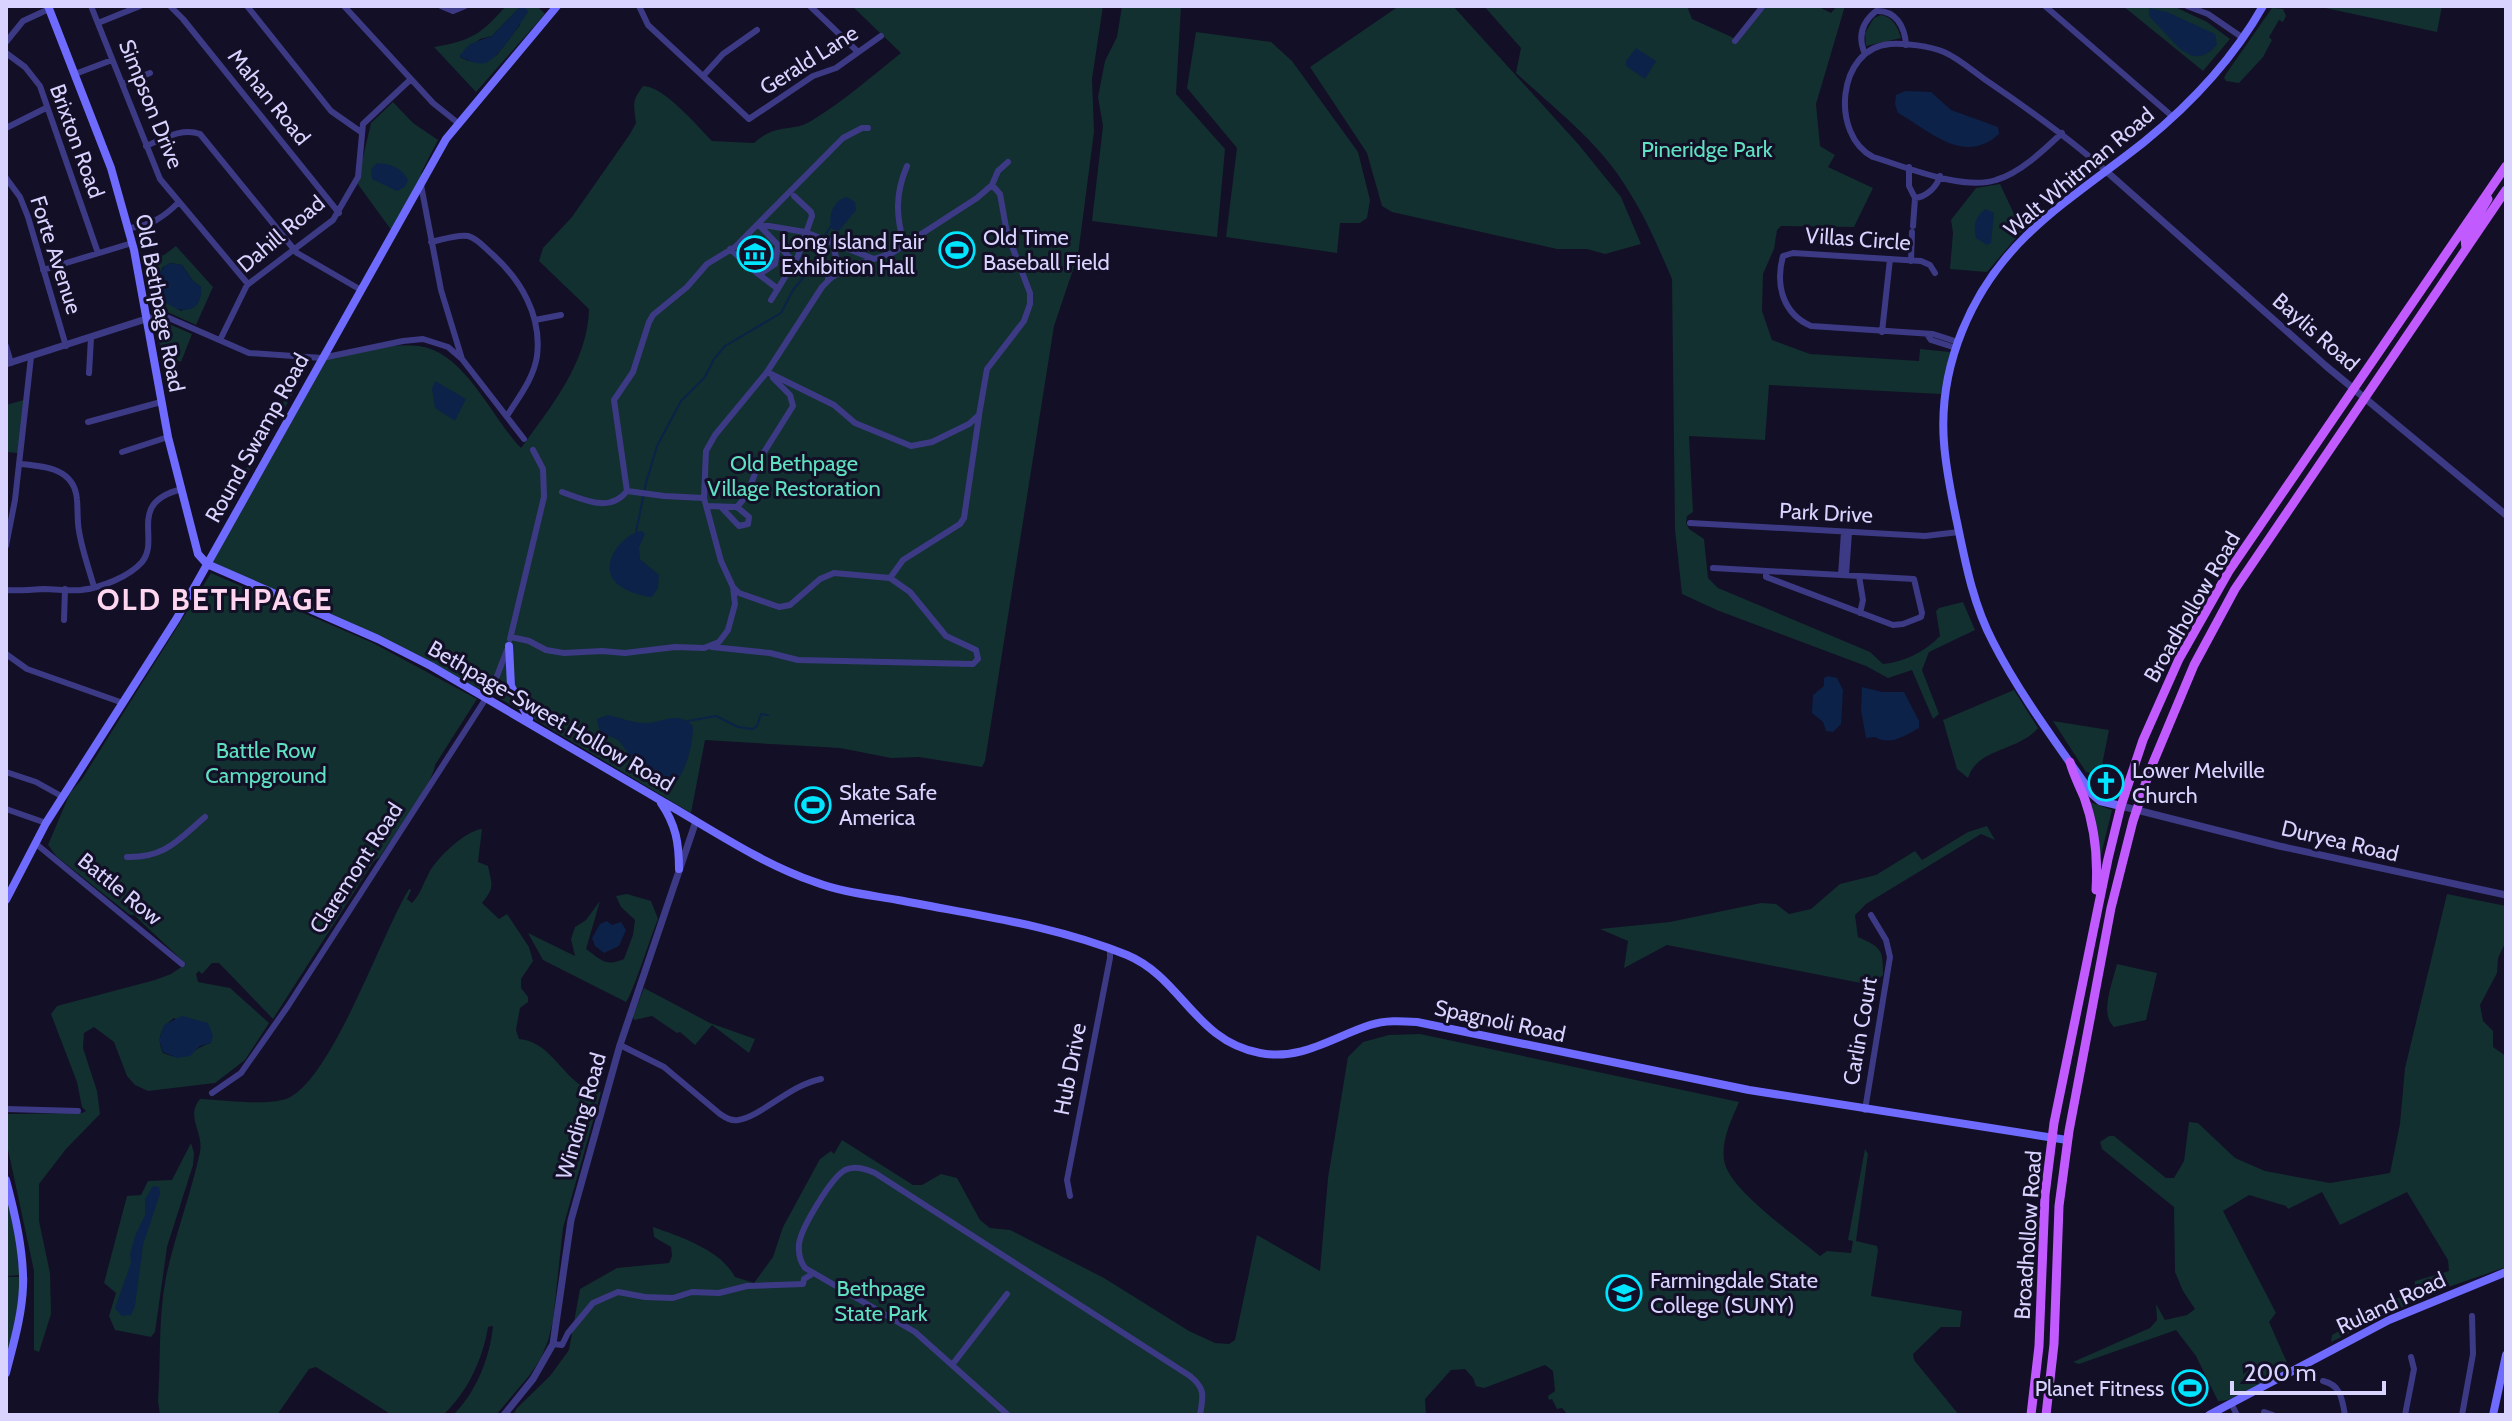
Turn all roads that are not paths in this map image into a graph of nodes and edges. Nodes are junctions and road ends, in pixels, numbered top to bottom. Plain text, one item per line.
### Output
1 (91, 6) edge
2 (140, 6) edge
3 (170, 6) edge
4 (247, 6) edge
5 (344, 6) edge
6 (441, 6) edge
7 (465, 6) edge
8 (810, 6) edge
9 (1763, 6) edge
10 (2045, 6) edge
11 (2187, 6) edge
12 (2213, 6) edge
13 (2263, 6) edge
14 (641, 7) edge
15 (49, 8) edge
16 (551, 8) edge
17 (2208, 14) junction
18 (98, 23) junction
19 (757, 30) dead end
20 (881, 36) dead end
21 (2243, 38) junction
22 (1735, 41) dead end
23 (6, 42) edge
24 (1906, 45) junction
25 (858, 52) junction
26 (6, 53) edge
27 (1865, 54) junction
28 (112, 60) junction
29 (150, 73) dead end
30 (75, 74) junction
31 (703, 76) junction
32 (411, 79) junction
33 (122, 84) junction
34 (46, 108) junction
35 (2173, 117) junction
36 (458, 123) junction
37 (6, 128) edge
38 (868, 128) dead end
39 (361, 132) junction
40 (2062, 133) junction
41 (146, 146) junction
42 (1008, 162) dead end
43 (907, 166) dead end
44 (2506, 166) edge
45 (1909, 167) junction
46 (2106, 171) junction
47 (1940, 176) junction
48 (6, 178) edge
49 (421, 184) junction
50 (992, 185) junction
51 (2506, 190) edge
52 (2489, 192) junction
53 (794, 196) dead end
54 (1915, 198) junction
55 (179, 202) junction
56 (339, 213) junction
57 (758, 224) junction
58 (128, 228) junction
59 (805, 232) junction
60 (826, 238) junction
61 (431, 242) junction
62 (132, 243) junction
63 (904, 244) junction
64 (778, 245) junction
65 (294, 249) junction
66 (730, 249) junction
67 (2466, 249) junction
68 (98, 253) junction
69 (874, 259) junction
70 (1890, 259) junction
71 (1911, 261) junction
72 (794, 262) junction
73 (43, 270) junction
74 (757, 273) junction
75 (1935, 273) dead end
76 (826, 282) junction
77 (248, 284) junction
78 (778, 289) junction
79 (361, 290) junction
80 (771, 300) dead end
81 (561, 315) dead end
82 (149, 318) junction
83 (535, 320) junction
84 (1882, 332) junction
85 (91, 338) junction
86 (220, 340) junction
87 (1957, 345) junction
88 (6, 346) edge
89 (66, 346) junction
90 (31, 357) junction
91 (322, 358) junction
92 (462, 359) junction
93 (8, 364) edge
94 (767, 372) junction
95 (89, 373) dead end
96 (790, 389) junction
97 (2353, 389) junction
98 (2365, 397) junction
99 (161, 402) junction
100 (979, 415) junction
101 (507, 416) junction
102 (88, 422) dead end
103 (962, 427) junction
104 (976, 435) junction
105 (168, 437) junction
106 (524, 439) dead end
107 (533, 450) dead end
108 (122, 452) dead end
109 (19, 464) junction
110 (182, 489) junction
111 (627, 491) junction
112 (562, 492) dead end
113 (704, 498) junction
114 (707, 506) junction
115 (737, 507) junction
116 (722, 508) junction
117 (2506, 515) edge
118 (9, 520) edge
119 (1690, 523) dead end
120 (1846, 532) junction
121 (1959, 532) junction
122 (6, 546) edge
123 (207, 564) junction
124 (1713, 568) dead end
125 (1766, 571) junction
126 (1844, 575) junction
127 (1859, 576) junction
128 (890, 578) junction
129 (94, 587) junction
130 (733, 587) junction
131 (65, 589) junction
132 (6, 590) edge
133 (749, 596) junction
134 (735, 604) junction
135 (1860, 613) junction
136 (64, 620) dead end
137 (510, 642) junction
138 (711, 647) junction
139 (6, 654) edge
140 (486, 698) junction
141 (123, 703) junction
142 (531, 723) junction
143 (2070, 762) junction
144 (6, 772) edge
145 (63, 797) junction
146 (659, 799) junction
147 (2121, 806) junction
148 (6, 809) edge
149 (2137, 809) junction
150 (205, 817) dead end
151 (696, 821) junction
152 (46, 823) junction
153 (35, 843) junction
154 (127, 857) dead end
155 (679, 869) junction
156 (8, 887) edge
157 (2506, 895) edge
158 (6, 900) edge
159 (966, 913) joint
160 (1871, 915) dead end
161 (2094, 923) junction
162 (1110, 949) junction
163 (182, 964) dead end
164 (620, 1045) junction
165 (821, 1079) dead end
166 (212, 1093) dead end
167 (6, 1109) edge
168 (1865, 1110) junction
169 (78, 1111) dead end
170 (2052, 1137) junction
171 (2067, 1140) junction
172 (6, 1180) edge
173 (1070, 1196) dead end
174 (812, 1274) junction
175 (2505, 1275) edge
176 (1007, 1294) dead end
177 (2472, 1316) dead end
178 (553, 1344) junction
179 (2506, 1355) edge
180 (2411, 1357) dead end
181 (952, 1365) junction
182 (2505, 1366) edge
183 (6, 1373) edge
184 (2323, 1381) dead end
185 (2232, 1405) junction
186 (2264, 1412) dead end
187 (504, 1415) edge
188 (1008, 1415) edge
189 (1200, 1415) edge
190 (2031, 1415) edge
191 (2046, 1415) edge
192 (2209, 1415) edge
193 (2237, 1415) edge
194 (2273, 1415) edge
195 (2345, 1415) edge
196 (2405, 1415) edge
197 (2462, 1415) edge
198 (2493, 1415) edge

1 - 18 street, Simpson Drive
2 - 18 street
3 - 56 street, Mahan Road
4 - 39 street
5 - 32 street
6 - 7 street
8 - 25 street
9 - 22 street
10 - 35 street
11 - 17 street
12 - 17 street
13 - 21 main road, Walt Whitman Road
14 - 31 street
15 - 23 street
15 - 30 main road, Old Bethpage Road
16 - 36 main road, Round Swamp Road
17 - 21 street
18 - 28 street, Simpson Drive
19 - 31 street
20 - 25 street, Gerald Lane
21 - 35 main road, Walt Whitman Road
24 - 27 street
24 - 27 street
24 - 40 street
25 - 31 street, Gerald Lane
26 - 34 street, Brixton Road
27 - 45 street
28 - 30 street
28 - 33 street, Simpson Drive
29 - 33 street
30 - 58 main road, Old Bethpage Road
32 - 36 street
32 - 39 street
33 - 41 street, Simpson Drive
34 - 37 street
34 - 68 street, Brixton Road
35 - 46 main road, Walt Whitman Road
36 - 49 main road, Round Swamp Road
38 - 57 street
39 - 56 street, Dahill Road
40 - 46 street
40 - 47 street
41 - 55 street, Simpson Drive
41 - 65 street
42 - 50 street
43 - 63 street
44 - 52 main road, Broadhollow Road
45 - 47 street
45 - 54 street
46 - 87 main road, Walt Whitman Road
46 - 97 street, Baylis Road
47 - 54 street
48 - 73 street, Forte Avenue
49 - 61 street
49 - 79 main road, Round Swamp Road
50 - 63 street
50 - 100 street
51 - 67 main road, Broadhollow Road
52 - 67 main road
52 - 97 main road, Broadhollow Road
53 - 59 street
54 - 71 street
55 - 58 street
55 - 77 street, Simpson Drive
56 - 65 street, Dahill Road
57 - 59 street
57 - 64 street
57 - 66 street
58 - 62 main road, Old Bethpage Road
59 - 60 street
59 - 72 street
60 - 69 street
60 - 76 street
61 - 83 street
61 - 92 street
62 - 68 street
62 - 82 main road, Old Bethpage Road
63 - 69 street
64 - 72 street
64 - 74 street
65 - 77 street, Dahill Road
65 - 79 street
66 - 74 street
66 - 111 street
67 - 98 main road, Broadhollow Road
68 - 73 street
69 - 76 street
70 - 71 street, Villas Circle
70 - 84 street
70 - 84 street, Villas Circle
71 - 75 street, Villas Circle
72 - 78 street
73 - 89 street, Forte Avenue
74 - 78 street
76 - 94 street
77 - 86 street, Dahill Road
78 - 80 street
79 - 91 main road, Round Swamp Road
81 - 83 street
82 - 85 street
82 - 86 street
82 - 99 main road, Old Bethpage Road
83 - 101 street
84 - 87 street, Villas Circle
85 - 89 street
85 - 95 street
86 - 91 street
87 - 121 main road, Walt Whitman Road
88 - 93 street
89 - 90 street
90 - 93 street
90 - 109 street
91 - 92 street
91 - 123 main road, Round Swamp Road
92 - 101 street
94 - 96 street
94 - 113 street
96 - 103 street
96 - 115 street
97 - 98 street, Baylis Road
97 - 147 main road, Broadhollow Road
98 - 117 street, Baylis Road
98 - 149 main road, Broadhollow Road
99 - 102 street
99 - 105 main road, Old Bethpage Road
100 - 103 street
100 - 104 street
101 - 106 street
103 - 104 street
104 - 128 street
105 - 108 street
105 - 110 main road, Old Bethpage Road
107 - 137 street
109 - 118 street
109 - 129 street
110 - 123 main road, Old Bethpage Road
110 - 129 street
111 - 112 street
111 - 113 street
113 - 114 street
114 - 116 street
114 - 130 street
115 - 116 street
115 - 116 street
118 - 122 street
119 - 120 street, Park Drive
120 - 121 street, Park Drive
120 - 126 street
121 - 143 main road, Walt Whitman Road
123 - 140 main road, Bethpage-Sweet Hollow Road
123 - 141 main road, Round Swamp Road
124 - 125 street
125 - 126 street
125 - 135 street
126 - 127 street
127 - 135 street
127 - 135 street
128 - 133 street
128 - 138 street
129 - 131 street
130 - 133 street
130 - 134 street
131 - 132 street
131 - 136 street
133 - 134 street
134 - 138 street
137 - 138 street
137 - 140 street, Claremont Road
137 - 142 main road
139 - 141 street
140 - 142 main road, Bethpage-Sweet Hollow Road
140 - 166 street, Claremont Road
141 - 145 main road, Round Swamp Road
142 - 146 main road, Bethpage-Sweet Hollow Road
143 - 147 main road, Walt Whitman Road
143 - 161 main road
144 - 145 street
145 - 152 main road, Round Swamp Road
146 - 151 main road, Bethpage-Sweet Hollow Road
146 - 155 main road
147 - 149 street, Duryea Road
147 - 161 main road, Broadhollow Road
148 - 152 street
149 - 157 street, Duryea Road
149 - 171 main road, Broadhollow Road
150 - 154 street
151 - 155 street, Winding Road
151 - 159 main road, Bethpage-Sweet Hollow Road
152 - 153 main road, Round Swamp Road
153 - 156 main road, Round Swamp Road
153 - 163 street, Battle Row
155 - 164 street, Winding Road
156 - 158 main road, Round Swamp Road
159 - 162 main road, Spagnoli Road
160 - 168 street, Carlin Court
161 - 170 main road, Broadhollow Road
162 - 168 main road, Spagnoli Road
162 - 173 street, Hub Drive
164 - 165 street
164 - 178 street, Winding Road
167 - 169 street
168 - 170 main road, Spagnoli Road
170 - 171 main road, Spagnoli Road
170 - 190 main road, Broadhollow Road
171 - 191 main road, Broadhollow Road
172 - 183 main road
174 - 178 street
174 - 181 street
174 - 189 street
175 - 185 main road, Ruland Road
176 - 181 street
177 - 197 street
178 - 187 street, Winding Road
179 - 182 main road
180 - 196 street
181 - 188 street
182 - 198 main road
184 - 195 street
185 - 192 main road, Ruland Road
185 - 193 street
186 - 194 street

